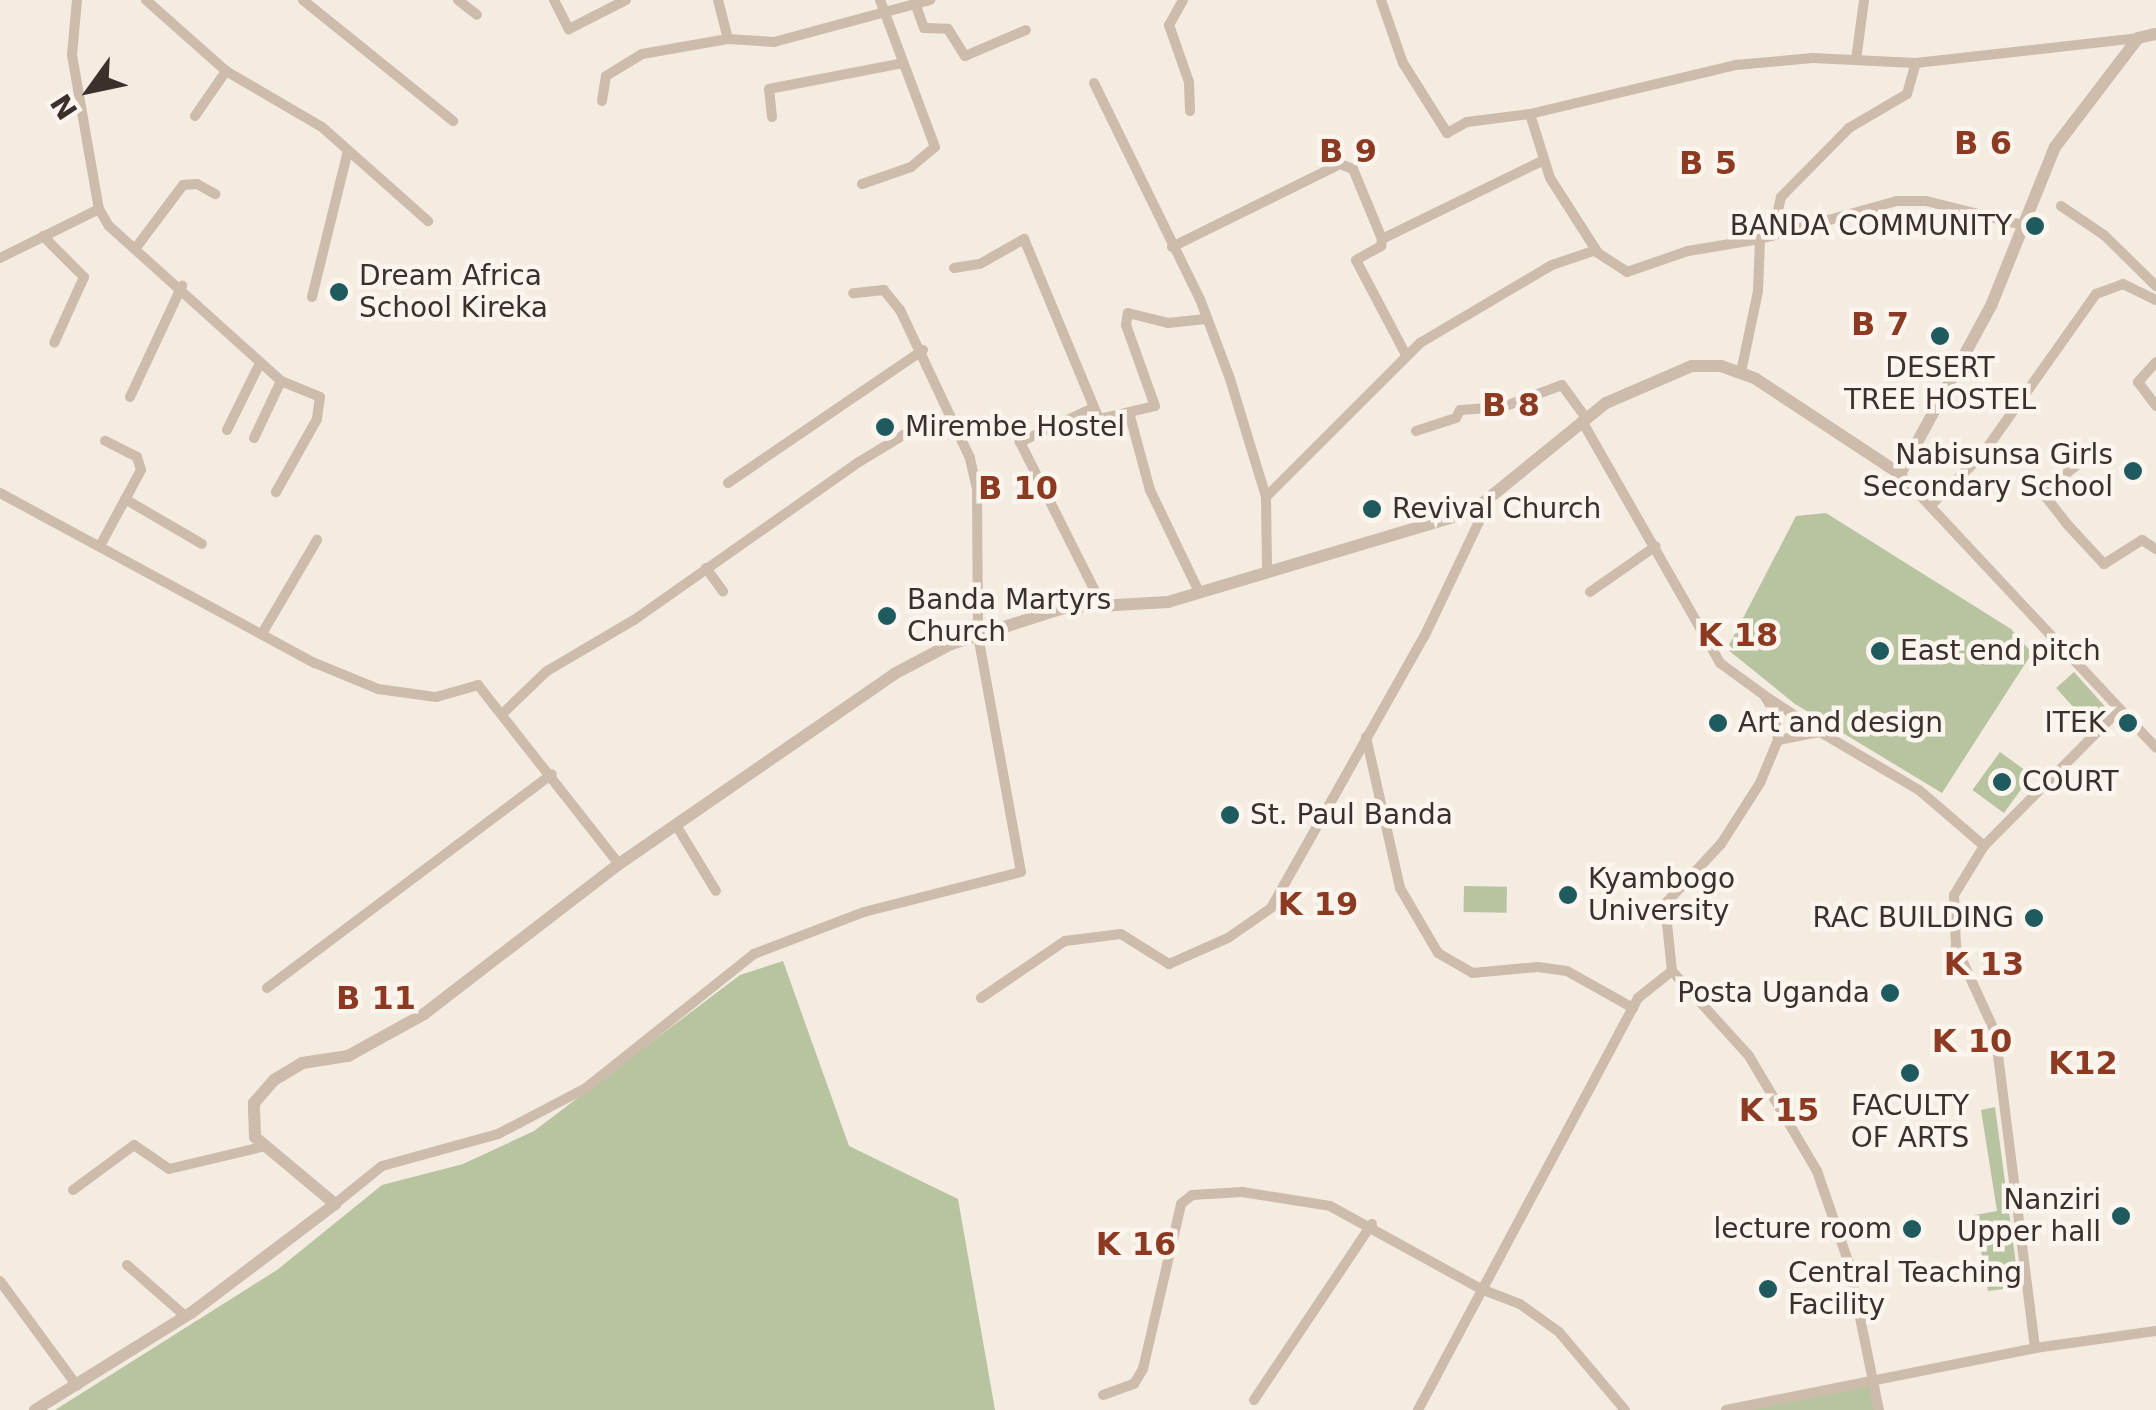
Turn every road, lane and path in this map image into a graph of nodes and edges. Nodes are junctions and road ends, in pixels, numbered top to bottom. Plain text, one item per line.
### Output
1 (78, 0) edge
2 (146, 0) edge
3 (303, 0) edge
4 (458, 0) edge
5 (554, 0) edge
6 (626, 0) edge
7 (718, 0) edge
8 (880, 0) edge
9 (930, 0) edge
10 (1183, 0) edge
11 (1381, 0) edge
12 (1864, 0) edge
13 (916, 6) junction
14 (476, 15) dead end
15 (886, 16) junction
16 (1026, 30) dead end
17 (2156, 34) edge
18 (2138, 38) junction
19 (728, 40) junction
20 (1856, 60) junction
21 (903, 63) junction
22 (1916, 63) junction
23 (226, 71) junction
24 (1094, 84) dead end
25 (602, 101) dead end
26 (1190, 111) dead end
27 (1530, 114) junction
28 (194, 116) dead end
29 (772, 117) dead end
30 (452, 122) dead end
31 (348, 150) junction
32 (1542, 160) junction
33 (862, 184) dead end
34 (214, 194) dead end
35 (2061, 206) dead end
36 (99, 209) junction
37 (428, 221) dead end
38 (2023, 225) junction
39 (43, 236) junction
40 (1766, 237) junction
41 (1382, 239) junction
42 (1172, 247) junction
43 (135, 249) junction
44 (1596, 250) junction
45 (0, 258) edge
46 (954, 268) dead end
47 (182, 286) junction
48 (2156, 286) edge
49 (854, 292) dead end
50 (312, 297) dead end
51 (2156, 300) edge
52 (1206, 319) junction
53 (54, 343) dead end
54 (924, 350) junction
55 (1406, 355) junction
56 (2156, 362) edge
57 (260, 363) junction
58 (1741, 372) junction
59 (281, 381) junction
60 (130, 397) dead end
61 (2156, 406) edge
62 (1093, 408) junction
63 (1130, 416) junction
64 (1584, 420) junction
65 (956, 426) junction
66 (227, 430) dead end
67 (1416, 431) dead end
68 (254, 438) dead end
69 (106, 441) dead end
70 (2085, 459) dead end
71 (1900, 474) junction
72 (728, 483) dead end
73 (276, 492) dead end
74 (0, 493) edge
75 (1266, 497) junction
76 (125, 499) junction
77 (1488, 503) junction
78 (1931, 505) junction
79 (317, 540) dead end
80 (202, 544) dead end
81 (100, 546) junction
82 (1656, 546) junction
83 (2156, 549) edge
84 (706, 568) junction
85 (1267, 572) junction
86 (723, 591) dead end
87 (1199, 592) junction
88 (1590, 592) dead end
89 (1101, 603) junction
90 (263, 632) junction
91 (978, 635) junction
92 (1764, 695) junction
93 (2120, 709) junction
94 (502, 714) junction
95 (1820, 732) junction
96 (1365, 736) junction
97 (1778, 740) junction
98 (2156, 748) edge
99 (552, 774) junction
100 (676, 826) junction
101 (1984, 846) junction
102 (619, 864) junction
103 (716, 891) dead end
104 (1672, 971) junction
105 (267, 988) dead end
106 (981, 998) dead end
107 (1633, 1008) junction
108 (261, 1147) junction
109 (73, 1190) dead end
110 (335, 1204) junction
111 (1372, 1224) junction
112 (126, 1265) dead end
113 (0, 1281) edge
114 (1481, 1290) junction
115 (185, 1316) junction
116 (2156, 1331) edge
117 (2036, 1348) junction
118 (1876, 1382) junction
119 (77, 1386) junction
120 (1103, 1395) dead end
121 (1254, 1400) dead end
122 (35, 1410) edge
123 (1418, 1410) edge
124 (1625, 1410) edge
125 (1726, 1410) edge
126 (1880, 1410) edge

1 - 36 street
2 - 23 street
3 - 30 street
4 - 14 street
5 - 6 street
7 - 19 street
8 - 15 street
9 - 13 street
10 - 26 street
11 - 27 street
12 - 20 street
13 - 15 street
13 - 16 street
15 - 19 street
15 - 21 street
17 - 18 street
18 - 22 street
18 - 38 street
19 - 25 street
20 - 22 street
20 - 27 street
21 - 29 street
21 - 33 street
22 - 40 street
23 - 28 street
23 - 31 street
24 - 42 street
27 - 32 street
31 - 37 street
31 - 50 street
32 - 41 street
32 - 44 street
34 - 43 street
35 - 48 street
36 - 39 street
36 - 43 street
38 - 40 street
38 - 71 street
39 - 45 street
39 - 53 street
40 - 44 street
40 - 58 street
41 - 42 street
41 - 55 street
42 - 52 street
43 - 47 street
44 - 55 street
46 - 62 street
47 - 57 street
47 - 60 street
49 - 54 street
51 - 78 street
52 - 63 street
52 - 75 street
54 - 65 street
54 - 72 street
55 - 75 street
56 - 61 street
57 - 59 street
57 - 66 street
58 - 64 street
58 - 71 street
59 - 68 street
59 - 73 street
62 - 63 street
62 - 89 street
63 - 87 street
64 - 67 street
64 - 77 street
64 - 82 street
65 - 84 street
65 - 91 street
69 - 76 street
70 - 83 street
71 - 78 street
74 - 81 street
75 - 85 street
76 - 80 street
76 - 81 street
77 - 85 street
77 - 96 street
78 - 93 street
79 - 90 street
81 - 90 street
82 - 88 street
82 - 92 street
84 - 86 street
84 - 94 street
85 - 87 street
87 - 89 street
89 - 91 street
90 - 94 street
91 - 100 street
91 - 110 street
92 - 95 street
92 - 97 street
93 - 98 street
93 - 101 street
94 - 99 street
95 - 97 street
95 - 101 street
96 - 106 street
96 - 107 street
97 - 104 street
99 - 102 street
99 - 105 street
100 - 102 street
100 - 103 street
101 - 117 street
102 - 108 street
104 - 107 street
104 - 118 street
107 - 114 street
108 - 109 street
108 - 110 street
110 - 115 street
111 - 114 street
111 - 120 street
111 - 121 street
112 - 115 street
113 - 119 street
114 - 123 street
114 - 124 street
115 - 119 street
116 - 117 street
117 - 118 street
118 - 125 street
118 - 126 street
119 - 122 street

